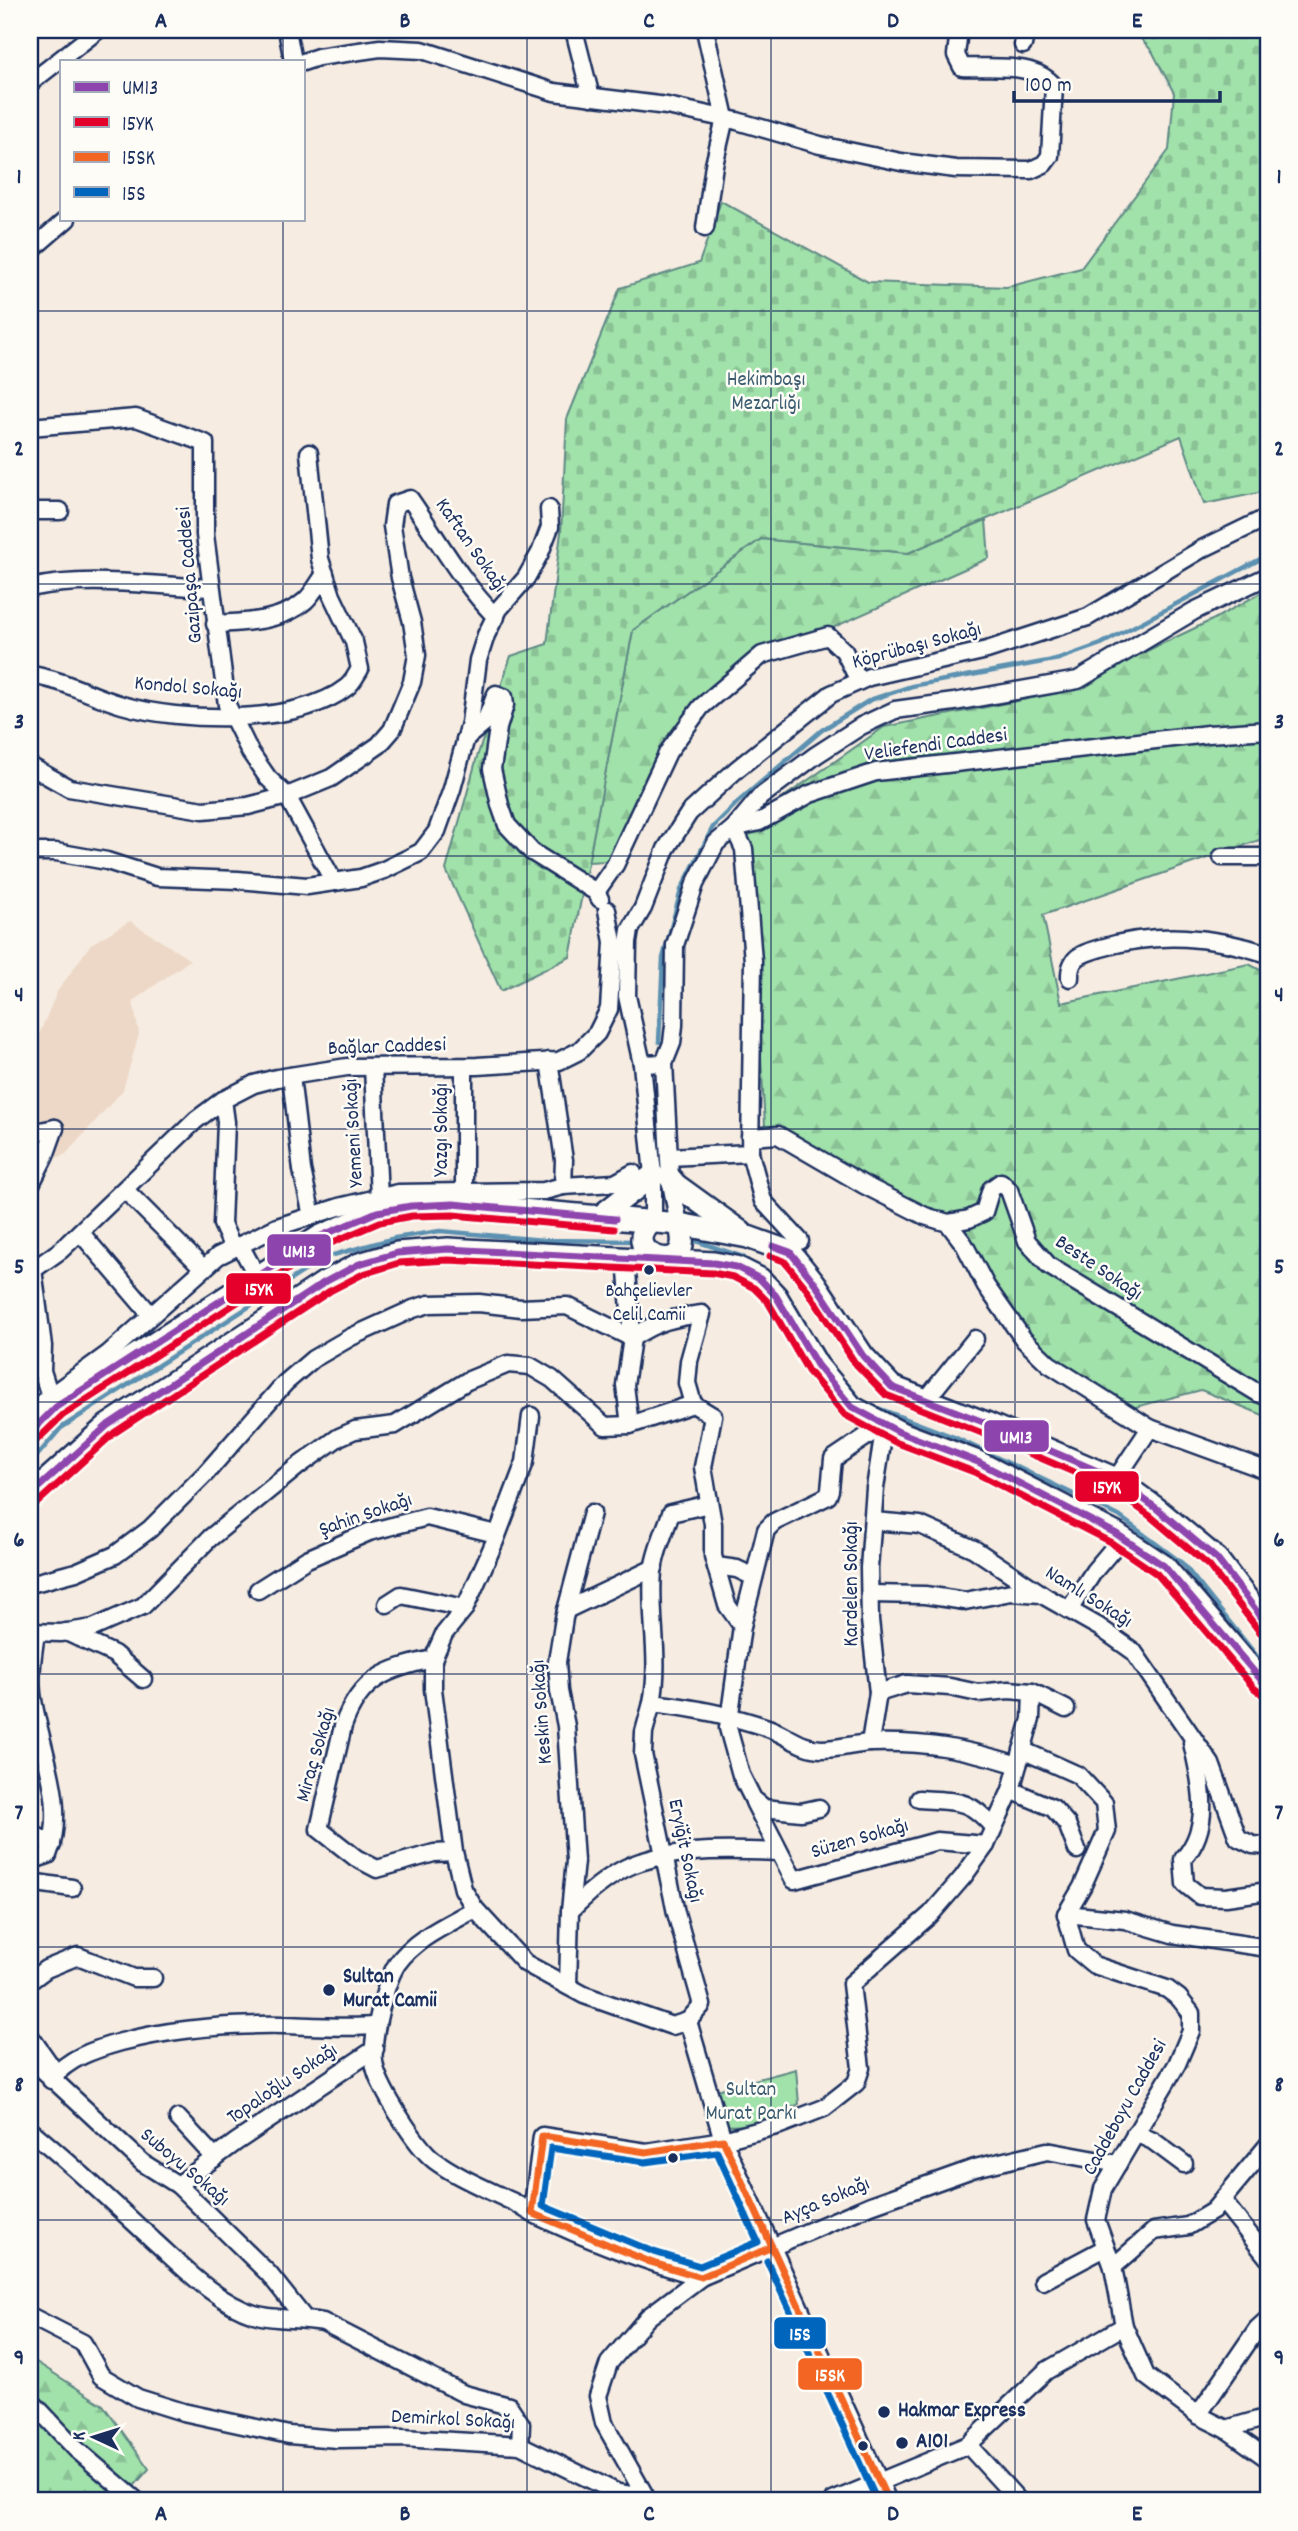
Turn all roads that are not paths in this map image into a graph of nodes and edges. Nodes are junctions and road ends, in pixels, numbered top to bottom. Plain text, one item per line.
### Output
1 (99, 30) edge
2 (287, 30) edge
3 (574, 30) edge
4 (705, 30) edge
5 (959, 30) edge
6 (78, 36) edge
7 (293, 60) edge
8 (304, 62) edge
9 (30, 83) edge
10 (592, 97) junction
11 (725, 118) junction
12 (66, 220) edge
13 (705, 228) dead end
14 (30, 251) edge
15 (30, 428) edge
16 (309, 453) dead end
17 (549, 509) dead end
18 (30, 511) edge
19 (60, 511) dead end
20 (1268, 517) edge
21 (325, 574) junction
22 (1268, 576) edge
23 (30, 588) edge
24 (211, 588) junction
25 (496, 617) junction
26 (215, 624) junction
27 (30, 675) edge
28 (859, 681) junction
29 (234, 718) junction
30 (1268, 730) edge
31 (465, 739) junction
32 (30, 766) edge
33 (287, 796) junction
34 (734, 828) junction
35 (30, 852) edge
36 (1222, 857) dead end
37 (1268, 857) edge
38 (334, 882) junction
39 (596, 892) junction
40 (607, 910) junction
41 (630, 930) junction
42 (1268, 954) edge
43 (1070, 978) dead end
44 (549, 1061) junction
45 (664, 1063) junction
46 (642, 1064) junction
47 (373, 1067) junction
48 (464, 1067) junction
49 (291, 1076) junction
50 (223, 1100) junction
51 (30, 1133) edge
52 (750, 1145) junction
53 (656, 1171) junction
54 (30, 1186) edge
55 (563, 1186) junction
56 (125, 1190) junction
57 (464, 1192) junction
58 (379, 1198) junction
59 (312, 1216) junction
60 (598, 1218) junction
61 (653, 1222) junction
62 (948, 1223) junction
63 (679, 1224) junction
64 (80, 1232) junction
65 (748, 1237) junction
66 (800, 1241) dead end
67 (237, 1247) junction
68 (626, 1257) junction
69 (663, 1259) junction
70 (203, 1268) junction
71 (32, 1270) edge
72 (258, 1278) junction
73 (150, 1314) junction
74 (632, 1338) junction
75 (975, 1339) dead end
76 (50, 1395) junction
77 (1268, 1397) edge
78 (925, 1401) junction
79 (693, 1404) junction
80 (30, 1414) edge
81 (531, 1416) dead end
82 (885, 1424) junction
83 (630, 1425) junction
84 (1150, 1428) junction
85 (30, 1433) edge
86 (1268, 1471) edge
87 (1116, 1479) junction
88 (30, 1495) edge
89 (709, 1504) junction
90 (592, 1513) dead end
91 (873, 1521) junction
92 (496, 1534) junction
93 (1122, 1538) junction
94 (716, 1566) junction
95 (654, 1568) junction
96 (754, 1577) junction
97 (30, 1584) edge
98 (258, 1590) dead end
99 (870, 1594) junction
100 (1042, 1595) junction
101 (387, 1604) dead end
102 (465, 1608) junction
103 (566, 1609) junction
104 (1069, 1610) junction
105 (742, 1626) junction
106 (1268, 1626) edge
107 (66, 1632) junction
108 (33, 1633) edge
109 (433, 1659) junction
110 (143, 1679) dead end
111 (1266, 1685) edge
112 (1032, 1692) junction
113 (878, 1693) junction
114 (652, 1703) junction
115 (1066, 1709) dead end
116 (729, 1719) junction
117 (1189, 1731) junction
118 (870, 1743) junction
119 (1020, 1757) junction
120 (1011, 1790) junction
121 (753, 1799) junction
122 (919, 1799) dead end
123 (819, 1808) dead end
124 (993, 1827) junction
125 (30, 1832) edge
126 (52, 1845) junction
127 (986, 1845) junction
128 (30, 1846) edge
129 (1268, 1846) edge
130 (1077, 1850) dead end
131 (454, 1852) junction
132 (779, 1852) junction
133 (664, 1857) junction
134 (30, 1861) edge
135 (30, 1882) edge
136 (72, 1888) dead end
137 (1268, 1892) edge
138 (475, 1909) junction
139 (570, 1911) junction
140 (1066, 1914) junction
141 (1268, 1948) edge
142 (153, 1978) dead end
143 (30, 1981) edge
144 (568, 1986) junction
145 (688, 2021) junction
146 (376, 2026) junction
147 (30, 2036) edge
148 (375, 2049) junction
149 (30, 2058) edge
150 (54, 2076) junction
151 (178, 2118) dead end
152 (30, 2130) edge
153 (1135, 2133) junction
154 (723, 2140) junction
155 (1268, 2145) edge
156 (215, 2158) junction
157 (1118, 2164) junction
158 (1184, 2164) dead end
159 (178, 2185) junction
160 (1222, 2200) junction
161 (531, 2213) junction
162 (774, 2247) junction
163 (1105, 2248) junction
164 (1268, 2258) edge
165 (1113, 2267) junction
166 (701, 2277) junction
167 (1043, 2281) dead end
168 (30, 2316) edge
169 (304, 2318) junction
170 (1268, 2319) edge
171 (1124, 2326) junction
172 (30, 2400) edge
173 (1198, 2415) junction
174 (1268, 2417) edge
175 (1226, 2429) junction
176 (520, 2445) junction
177 (968, 2445) junction
178 (1268, 2459) edge
179 (879, 2480) junction
180 (646, 2499) edge
181 (137, 2501) edge
182 (833, 2501) edge
183 (888, 2501) edge
184 (1019, 2501) edge

1 - 6 street
2 - 7 street
3 - 10 street
4 - 11 street
5 - 11 street
6 - 9 street
8 - 10 street
10 - 11 street
11 - 13 street
12 - 14 street
15 - 24 street, Gazipaşa Caddesi
16 - 21 street, Kondol Sokağı
17 - 25 street
18 - 19 street
20 - 28 street, Köprübaşı Sokağı
21 - 26 street
21 - 29 street, Kondol Sokağı
22 - 34 street
23 - 24 street
24 - 26 street, Gazipaşa Caddesi
25 - 31 street
25 - 33 street, Kaftan Sokağı
26 - 29 street, Gazipaşa Caddesi
27 - 29 street, Kondol Sokağı
28 - 39 street
28 - 41 street, Köprübaşı Sokağı
29 - 33 street, Gazipaşa Caddesi
30 - 34 street, Veliefendi Caddesi
31 - 38 street
31 - 39 street
32 - 33 street
33 - 38 street, Gazipaşa Caddesi
34 - 45 street
34 - 52 street
35 - 38 street
36 - 37 street
39 - 40 street
40 - 41 street
40 - 44 street, Bağlar Caddesi
41 - 46 street, Köprübaşı Sokağı
42 - 43 street
44 - 48 street, Bağlar Caddesi
44 - 55 street
45 - 46 street
45 - 53 street
46 - 53 street, Köprübaşı Sokağı
47 - 48 street, Bağlar Caddesi
47 - 49 street, Bağlar Caddesi
47 - 58 street, Yemeni Sokağı
48 - 57 street, Yazgı Sokağı
49 - 50 street, Bağlar Caddesi
49 - 59 street
50 - 56 street, Bağlar Caddesi
50 - 67 street
51 - 54 street
52 - 53 street
52 - 62 street
52 - 66 street
53 - 55 street
53 - 60 main road
53 - 61 street, Köprübaşı Sokağı
53 - 63 street
53 - 65 main road
55 - 57 street
56 - 64 street, Bağlar Caddesi
56 - 70 street
57 - 58 street
58 - 59 street
59 - 67 street
60 - 61 main road
60 - 72 main road
61 - 63 main road
61 - 69 main road
62 - 77 street, Beste Sokağı
62 - 84 street
63 - 65 main road
63 - 69 main road
64 - 71 street, Bağlar Caddesi
64 - 73 street
65 - 78 main road
67 - 70 street
67 - 72 street
68 - 69 main road
68 - 74 street
68 - 88 main road
69 - 82 main road
70 - 73 street
71 - 76 street
72 - 85 main road
73 - 76 street
74 - 79 street
74 - 83 street
74 - 97 street
75 - 78 street
76 - 80 street
78 - 87 main road
79 - 83 street
79 - 89 street
81 - 92 street
82 - 91 street, Kardelen Sokağı
82 - 93 main road
82 - 96 street, Süzen Sokağı
83 - 107 street
84 - 86 street
84 - 87 street
87 - 106 main road
89 - 94 street
89 - 95 street, Eryiğit Sokağı
90 - 103 street, Keskin Sokağı
91 - 99 street, Kardelen Sokağı
91 - 100 street, Namlı Sokağı
92 - 98 street, Şahin Sokağı
92 - 102 street
93 - 104 street
93 - 111 main road
94 - 96 street
94 - 105 street
95 - 103 street
95 - 114 street, Eryiğit Sokağı
96 - 105 street, Süzen Sokağı
99 - 100 street
99 - 113 street, Kardelen Sokağı
100 - 104 street, Namlı Sokağı
101 - 102 street
102 - 109 street
103 - 139 street, Keskin Sokağı
104 - 117 street, Namlı Sokağı
105 - 116 street, Süzen Sokağı
107 - 108 street
107 - 110 street
108 - 126 street
109 - 131 street
109 - 131 street, Miraç Sokağı
112 - 113 street
112 - 115 street
112 - 119 street
113 - 118 street, Kardelen Sokağı
114 - 116 street
114 - 133 street, Eryiğit Sokağı
116 - 118 street
116 - 121 street, Süzen Sokağı
117 - 129 street, Namlı Sokağı
117 - 137 street
118 - 119 street
119 - 120 street
119 - 140 street
120 - 124 street
120 - 130 street
121 - 123 street
121 - 132 street, Süzen Sokağı
122 - 124 street
124 - 127 street
125 - 126 street
126 - 128 street
126 - 134 street
127 - 132 street, Süzen Sokağı
127 - 154 street
131 - 138 street
132 - 133 street
133 - 139 street
133 - 145 street, Eryiğit Sokağı
135 - 136 street
138 - 144 street
138 - 146 street
139 - 144 street, Keskin Sokağı
140 - 141 street
140 - 153 street, Caddeboyu Caddesi
142 - 143 street
144 - 145 street
145 - 154 street
146 - 148 street
146 - 150 street
147 - 150 street
148 - 156 street, Topaloğlu Sokağı
148 - 161 street
149 - 150 street, Suboyu Sokağı
150 - 159 street, Suboyu Sokağı
151 - 156 street
152 - 169 street
153 - 157 street, Caddeboyu Caddesi
153 - 158 street
154 - 161 street
154 - 162 street
155 - 160 street
156 - 159 street, Topaloğlu Sokağı
157 - 162 street, Ayça Sokağı
157 - 163 street, Caddeboyu Caddesi
159 - 169 street, Suboyu Sokağı
160 - 164 street
160 - 165 street
161 - 166 street
162 - 166 street, Ayça Sokağı
162 - 179 street
163 - 165 street, Caddeboyu Caddesi
163 - 167 street
165 - 171 street, Caddeboyu Caddesi
166 - 180 street, Ayça Sokağı
168 - 176 street, Demirkol Sokağı
169 - 176 street
170 - 173 street
171 - 173 street, Caddeboyu Caddesi
171 - 177 street
172 - 181 street
173 - 175 street, Caddeboyu Caddesi
174 - 175 street
175 - 178 street, Caddeboyu Caddesi
176 - 180 street, Demirkol Sokağı
177 - 179 street
177 - 184 street
179 - 182 street
179 - 183 street

